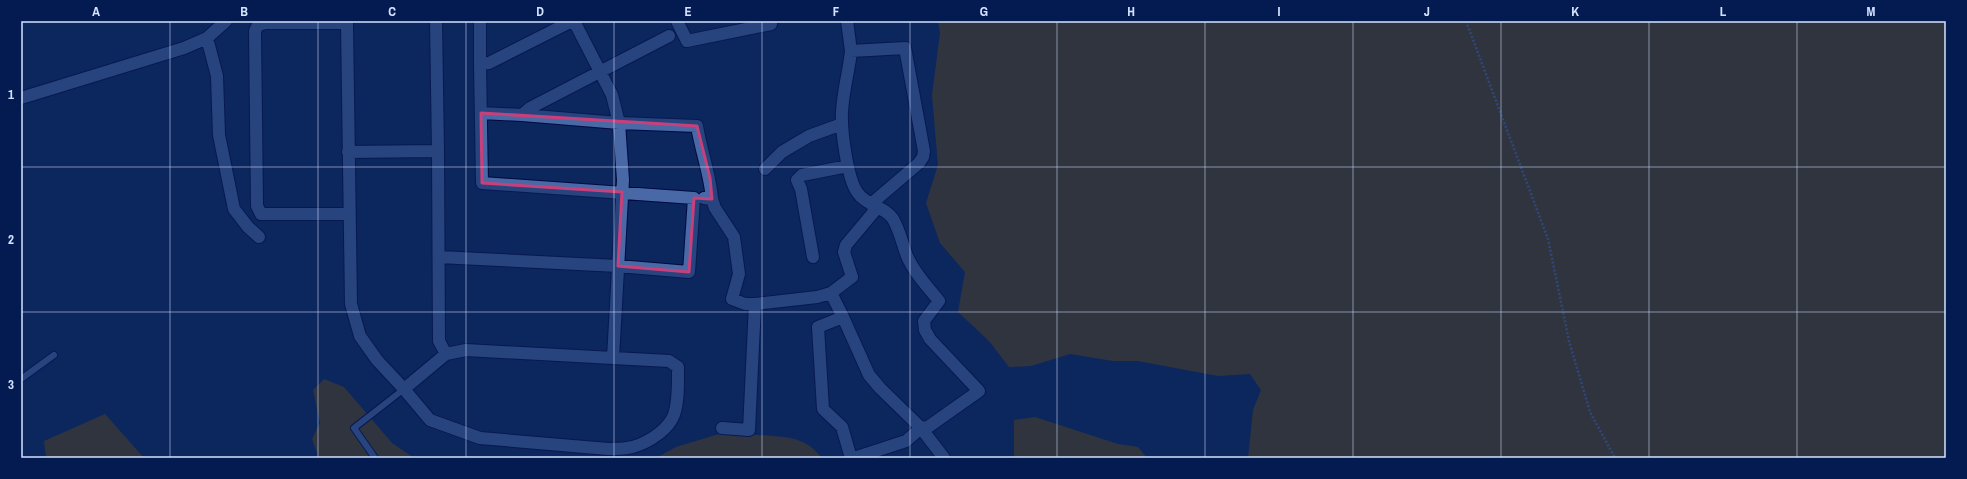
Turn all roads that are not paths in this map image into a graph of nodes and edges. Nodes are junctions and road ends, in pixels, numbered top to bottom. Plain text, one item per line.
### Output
1 (226, 21) edge
2 (436, 21) edge
3 (480, 21) edge
4 (573, 21) edge
5 (677, 21) edge
6 (848, 21) edge
7 (347, 22) edge
8 (771, 24) dead end
9 (669, 36) dead end
10 (207, 38) junction
11 (851, 51) junction
12 (480, 64) junction
13 (600, 72) junction
14 (21, 98) edge
15 (481, 113) junction
16 (522, 115) junction
17 (619, 122) junction
18 (842, 124) junction
19 (438, 151) junction
20 (348, 152) junction
21 (848, 166) junction
22 (766, 169) dead end
23 (622, 192) junction
24 (694, 198) junction
25 (712, 199) junction
26 (874, 206) junction
27 (349, 214) junction
28 (258, 237) dead end
29 (439, 257) junction
30 (813, 257) dead end
31 (618, 266) junction
32 (831, 293) junction
33 (755, 304) junction
34 (843, 317) junction
35 (446, 354) junction
36 (54, 355) dead end
37 (613, 358) junction
38 (21, 379) edge
39 (404, 389) junction
40 (722, 428) dead end
41 (921, 428) junction
42 (375, 458) edge
43 (852, 458) edge
44 (944, 458) edge

1 - 10 street
2 - 19 street
3 - 12 street
4 - 12 street
4 - 13 street
5 - 8 street
6 - 11 street
7 - 20 street
7 - 27 street
9 - 13 street
10 - 14 street
10 - 28 street
11 - 18 street
11 - 26 street
12 - 15 street
13 - 16 street
13 - 17 street
15 - 16 street
15 - 23 street
16 - 17 street
17 - 23 street
17 - 25 street
18 - 21 street
18 - 22 street
19 - 20 street
19 - 29 street
20 - 27 street
21 - 26 street
21 - 30 street
23 - 24 street
23 - 31 street
24 - 25 street
24 - 31 street
25 - 33 street
26 - 32 street
26 - 41 street
27 - 39 street
29 - 31 street
29 - 35 street
31 - 37 street
32 - 33 street
32 - 34 street
33 - 40 street
34 - 41 street
34 - 43 street
35 - 37 street
35 - 39 street
36 - 38 lane
37 - 39 street
39 - 42 lane
41 - 43 street
41 - 44 street

